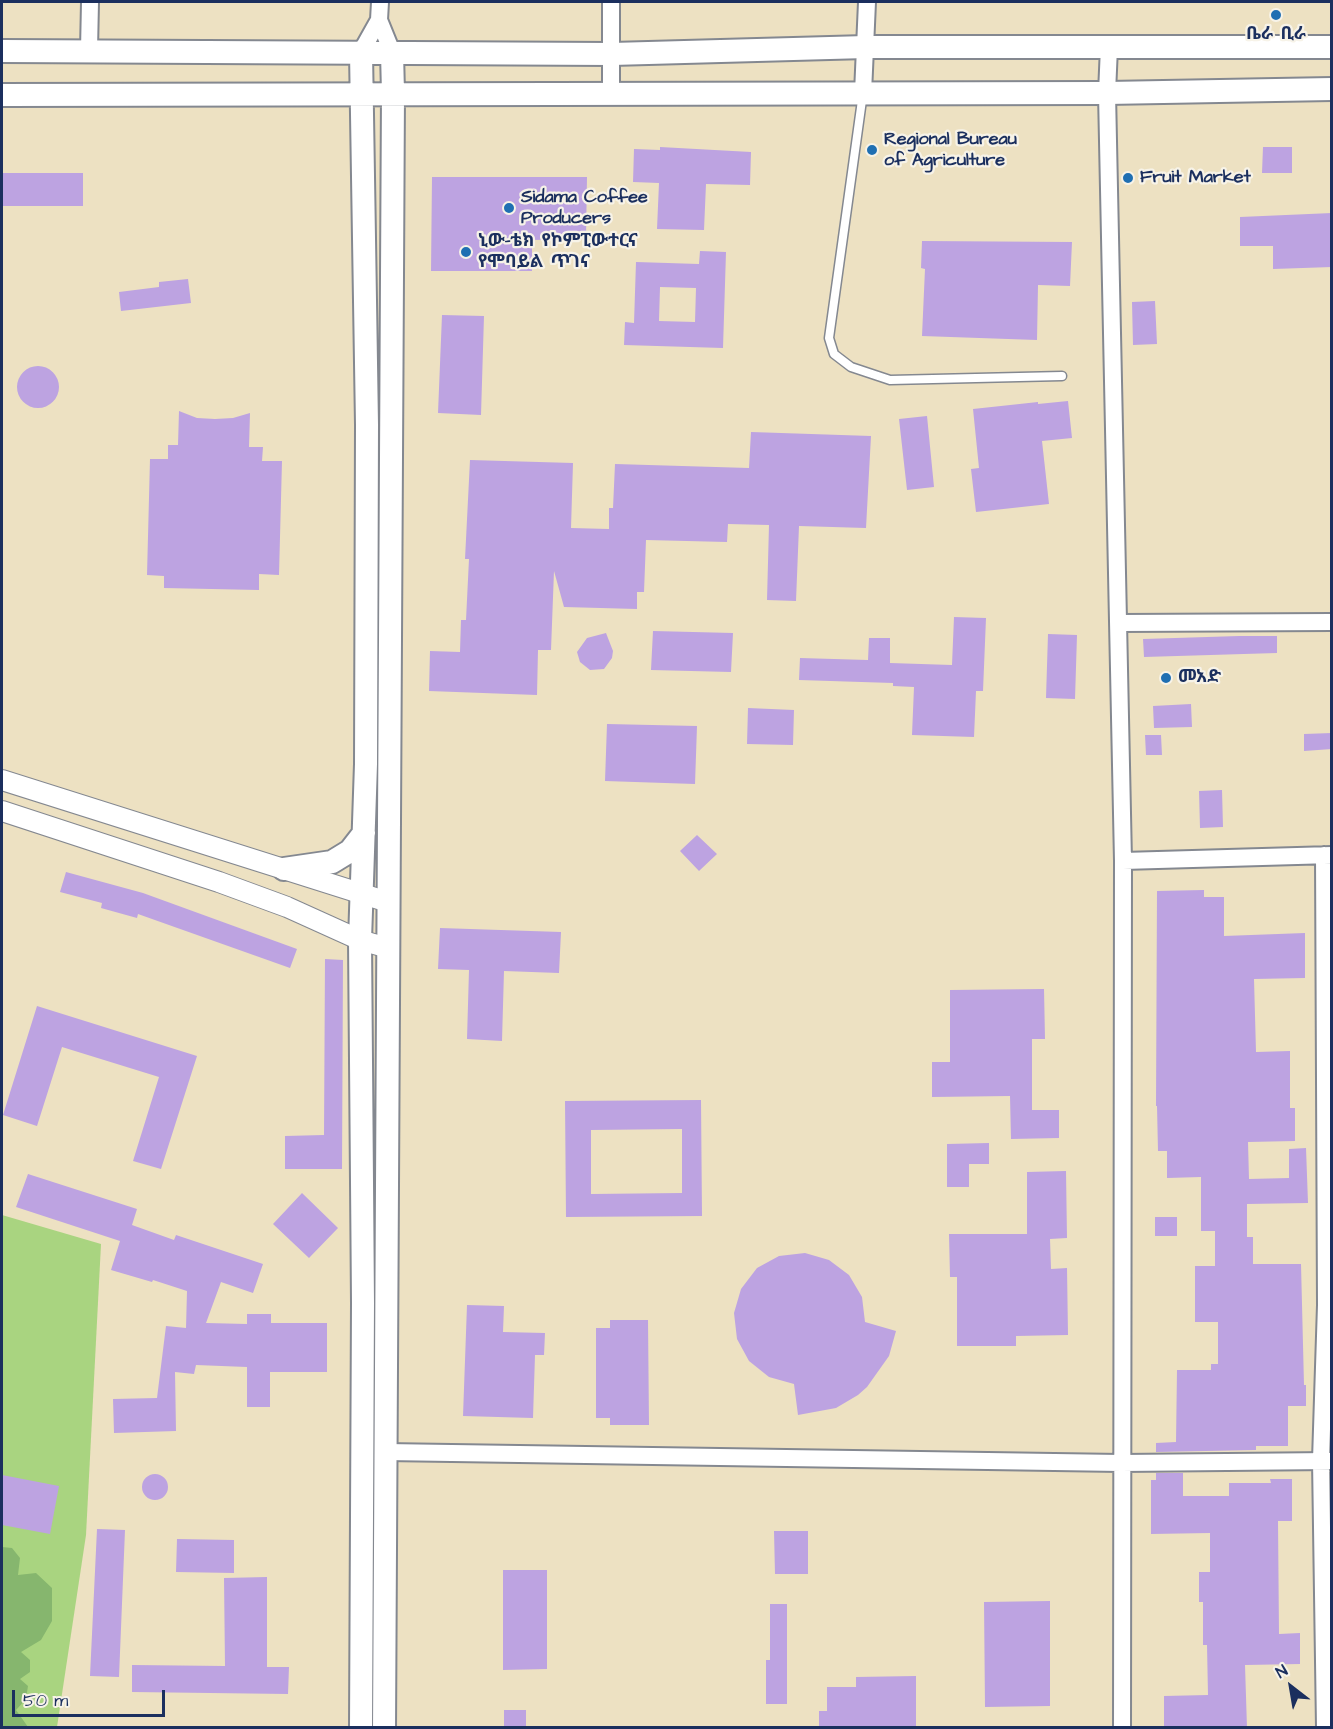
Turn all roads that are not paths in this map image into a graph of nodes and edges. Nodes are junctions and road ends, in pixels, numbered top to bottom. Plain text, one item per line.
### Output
1 (90, 2) edge
2 (380, 2) edge
3 (611, 2) edge
4 (867, 2) edge
5 (380, 21) junction
6 (866, 47) junction
7 (1109, 47) junction
8 (1332, 47) edge
9 (89, 50) junction
10 (2, 51) edge
11 (361, 52) junction
12 (392, 52) junction
13 (612, 54) junction
14 (1332, 89) edge
15 (361, 93) junction
16 (393, 93) junction
17 (611, 93) junction
18 (863, 93) junction
19 (1107, 93) junction
20 (2, 95) edge
21 (1062, 376) dead end
22 (1332, 622) edge
23 (1119, 623) junction
24 (2, 780) edge
25 (2, 811) edge
26 (364, 833) junction
27 (1328, 855) edge
28 (1123, 861) junction
29 (284, 869) junction
30 (362, 895) junction
31 (388, 902) junction
32 (360, 940) junction
33 (388, 948) junction
34 (1329, 1061) edge
35 (1329, 1305) edge
36 (385, 1452) junction
37 (1326, 1460) edge
38 (1122, 1463) junction
39 (1328, 1666) edge
40 (362, 1728) edge
41 (384, 1728) edge
42 (1122, 1728) edge
43 (1325, 1728) edge

1 - 9 street
2 - 5 street
3 - 13 street
4 - 6 street
5 - 11 street
5 - 12 street
6 - 7 main road
6 - 13 main road
6 - 18 street
7 - 8 main road
7 - 19 street
9 - 10 main road
9 - 11 main road
11 - 12 main road
11 - 15 main road
12 - 13 main road
12 - 16 main road
13 - 17 street
14 - 19 main road
15 - 16 main road
15 - 20 main road
15 - 26 main road
16 - 17 main road
16 - 31 main road
17 - 18 main road
18 - 19 main road
18 - 21 lane
19 - 23 street
22 - 23 street
23 - 28 street
24 - 29 street
25 - 32 street
26 - 29 main road
26 - 30 main road
27 - 28 street
27 - 34 street
28 - 38 street
29 - 30 street
30 - 31 street
30 - 32 main road
31 - 33 main road
32 - 33 street
32 - 40 main road
33 - 36 main road
34 - 35 street
35 - 37 street
36 - 38 street
36 - 41 main road
37 - 38 street
37 - 39 street
38 - 42 street
39 - 43 street

